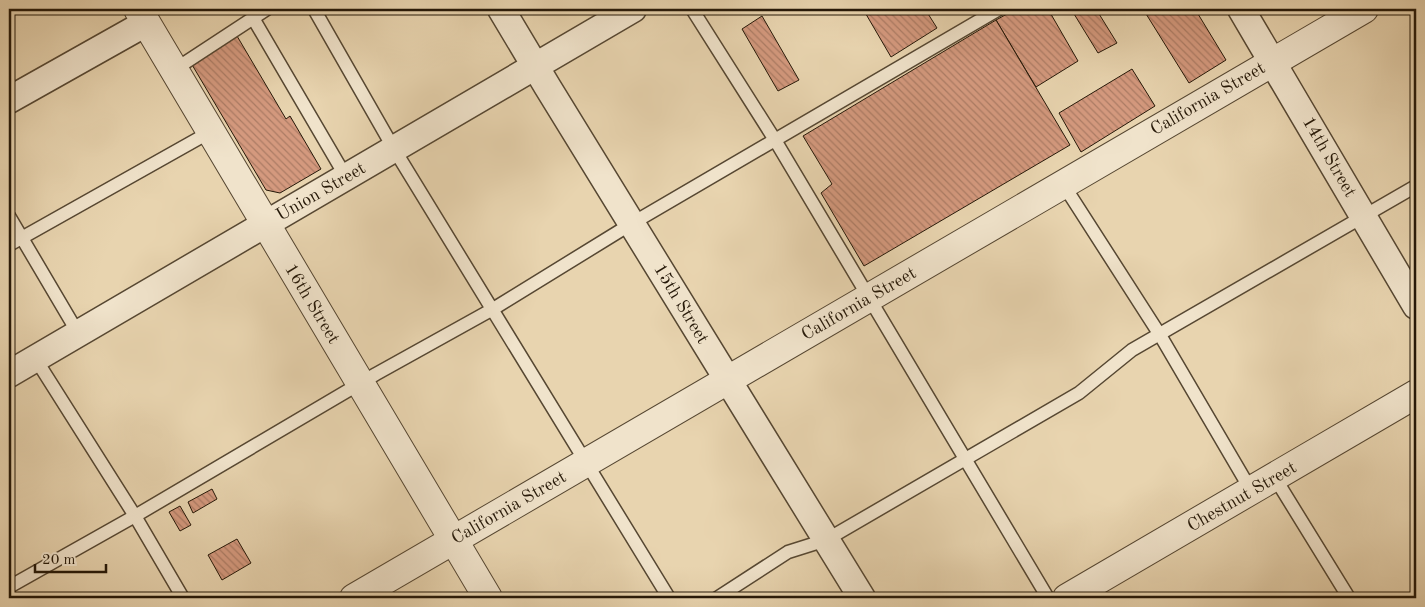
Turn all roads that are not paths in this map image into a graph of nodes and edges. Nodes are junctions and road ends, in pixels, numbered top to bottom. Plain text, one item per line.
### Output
1 (267, 9) edge
2 (314, 9) edge
3 (501, 9) edge
4 (633, 9) edge
5 (692, 9) edge
6 (999, 9) edge
7 (1241, 9) edge
8 (1364, 9) edge
9 (142, 16) edge
10 (253, 18) junction
11 (1273, 62) junction
12 (535, 66) junction
13 (174, 70) junction
14 (9, 100) edge
15 (210, 132) junction
16 (775, 140) junction
17 (394, 149) junction
18 (346, 177) junction
19 (1063, 184) junction
20 (1416, 186) edge
21 (9, 216) edge
22 (1364, 217) junction
23 (265, 224) junction
24 (632, 224) junction
25 (21, 238) junction
26 (9, 245) edge
27 (869, 298) junction
28 (1416, 306) edge
29 (493, 309) junction
30 (78, 333) junction
31 (1160, 335) junction
32 (35, 358) junction
33 (9, 374) edge
34 (728, 381) junction
35 (360, 383) junction
36 (1416, 394) edge
37 (966, 459) junction
38 (586, 463) junction
39 (1275, 478) junction
40 (1252, 492) junction
41 (135, 516) junction
42 (453, 540) junction
43 (826, 540) junction
44 (9, 587) edge
45 (183, 598) edge
46 (354, 598) edge
47 (488, 598) edge
48 (669, 598) edge
49 (717, 598) edge
50 (862, 598) edge
51 (1048, 598) edge
52 (1067, 598) edge
53 (1349, 598) edge

1 - 10 lane
2 - 17 lane
3 - 12 street, 15th Street
4 - 12 street, Union Street
5 - 16 lane
6 - 16 lane
7 - 11 street, 14th Street
8 - 11 street, California Street
9 - 13 street, 16th Street
9 - 14 street
10 - 13 lane
10 - 18 lane
11 - 19 street, California Street
11 - 22 street, 14th Street
12 - 17 street, Union Street
12 - 24 street, 15th Street
13 - 15 street, 16th Street
15 - 23 street, 16th Street
15 - 25 lane
16 - 24 lane
16 - 27 lane
17 - 18 street, Union Street
17 - 29 lane
18 - 23 street, Union Street
19 - 27 street, California Street
19 - 31 lane
20 - 22 lane
21 - 25 lane
22 - 28 street, 14th Street
22 - 31 lane
23 - 30 street, Union Street
23 - 35 street, 16th Street
24 - 29 lane
24 - 34 street, 15th Street
25 - 26 lane
25 - 30 lane
27 - 34 street, California Street
27 - 37 lane
29 - 35 lane
29 - 38 lane
30 - 32 street, Union Street
31 - 37 lane
31 - 40 lane
32 - 33 street, Union Street
32 - 41 lane
34 - 38 street, California Street
34 - 43 street, 15th Street
35 - 41 lane
35 - 42 street, 16th Street
36 - 39 street, Chestnut Street
37 - 43 lane
37 - 51 lane
38 - 42 street, California Street
38 - 48 lane
39 - 40 street, Chestnut Street
39 - 53 lane
40 - 52 street, Chestnut Street
41 - 44 lane
41 - 45 lane
42 - 46 street, California Street
42 - 47 street, 16th Street
43 - 49 lane
43 - 50 street, 15th Street

